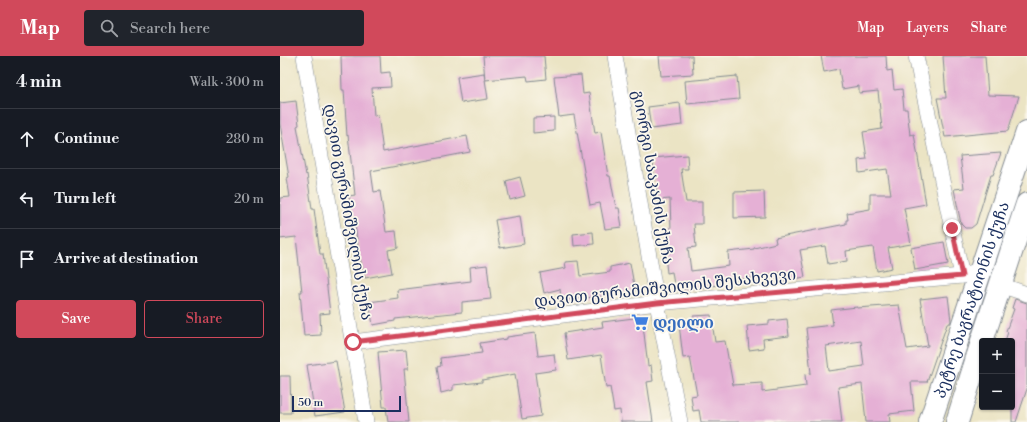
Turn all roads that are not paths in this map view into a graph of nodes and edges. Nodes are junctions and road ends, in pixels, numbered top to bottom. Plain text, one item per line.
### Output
1 (304, 56) edge
2 (615, 56) edge
3 (916, 56) edge
4 (1027, 132) edge
5 (1027, 204) edge
6 (972, 273) junction
7 (1000, 285) junction
8 (1027, 294) edge
9 (657, 303) junction
10 (983, 338) edge
11 (353, 342) junction
12 (979, 352) edge
13 (366, 422) edge
14 (680, 422) edge
15 (930, 422) edge
16 (957, 422) edge

1 - 11 street, დავით გურამიშვილის ქუჩა
2 - 9 street, გიორგი სააკაძის ქუჩა
3 - 6 street
4 - 6 main road, პეტრე ბაგრატიონის ქუჩა
5 - 7 main road, პეტრე ბაგრატიონის ქუჩა
6 - 9 street, დავით გურამიშვილის შესახვევი
6 - 15 main road, პეტრე ბაგრატიონის ქუჩა
7 - 8 street
7 - 10 main road, პეტრე ბაგრატიონის ქუჩა
9 - 11 street, დავით გურამიშვილის შესახვევი
9 - 14 street, გიორგი სააკაძის ქუჩა
11 - 13 street, დავით გურამიშვილის ქუჩა
12 - 16 main road, პეტრე ბაგრატიონის ქუჩა

